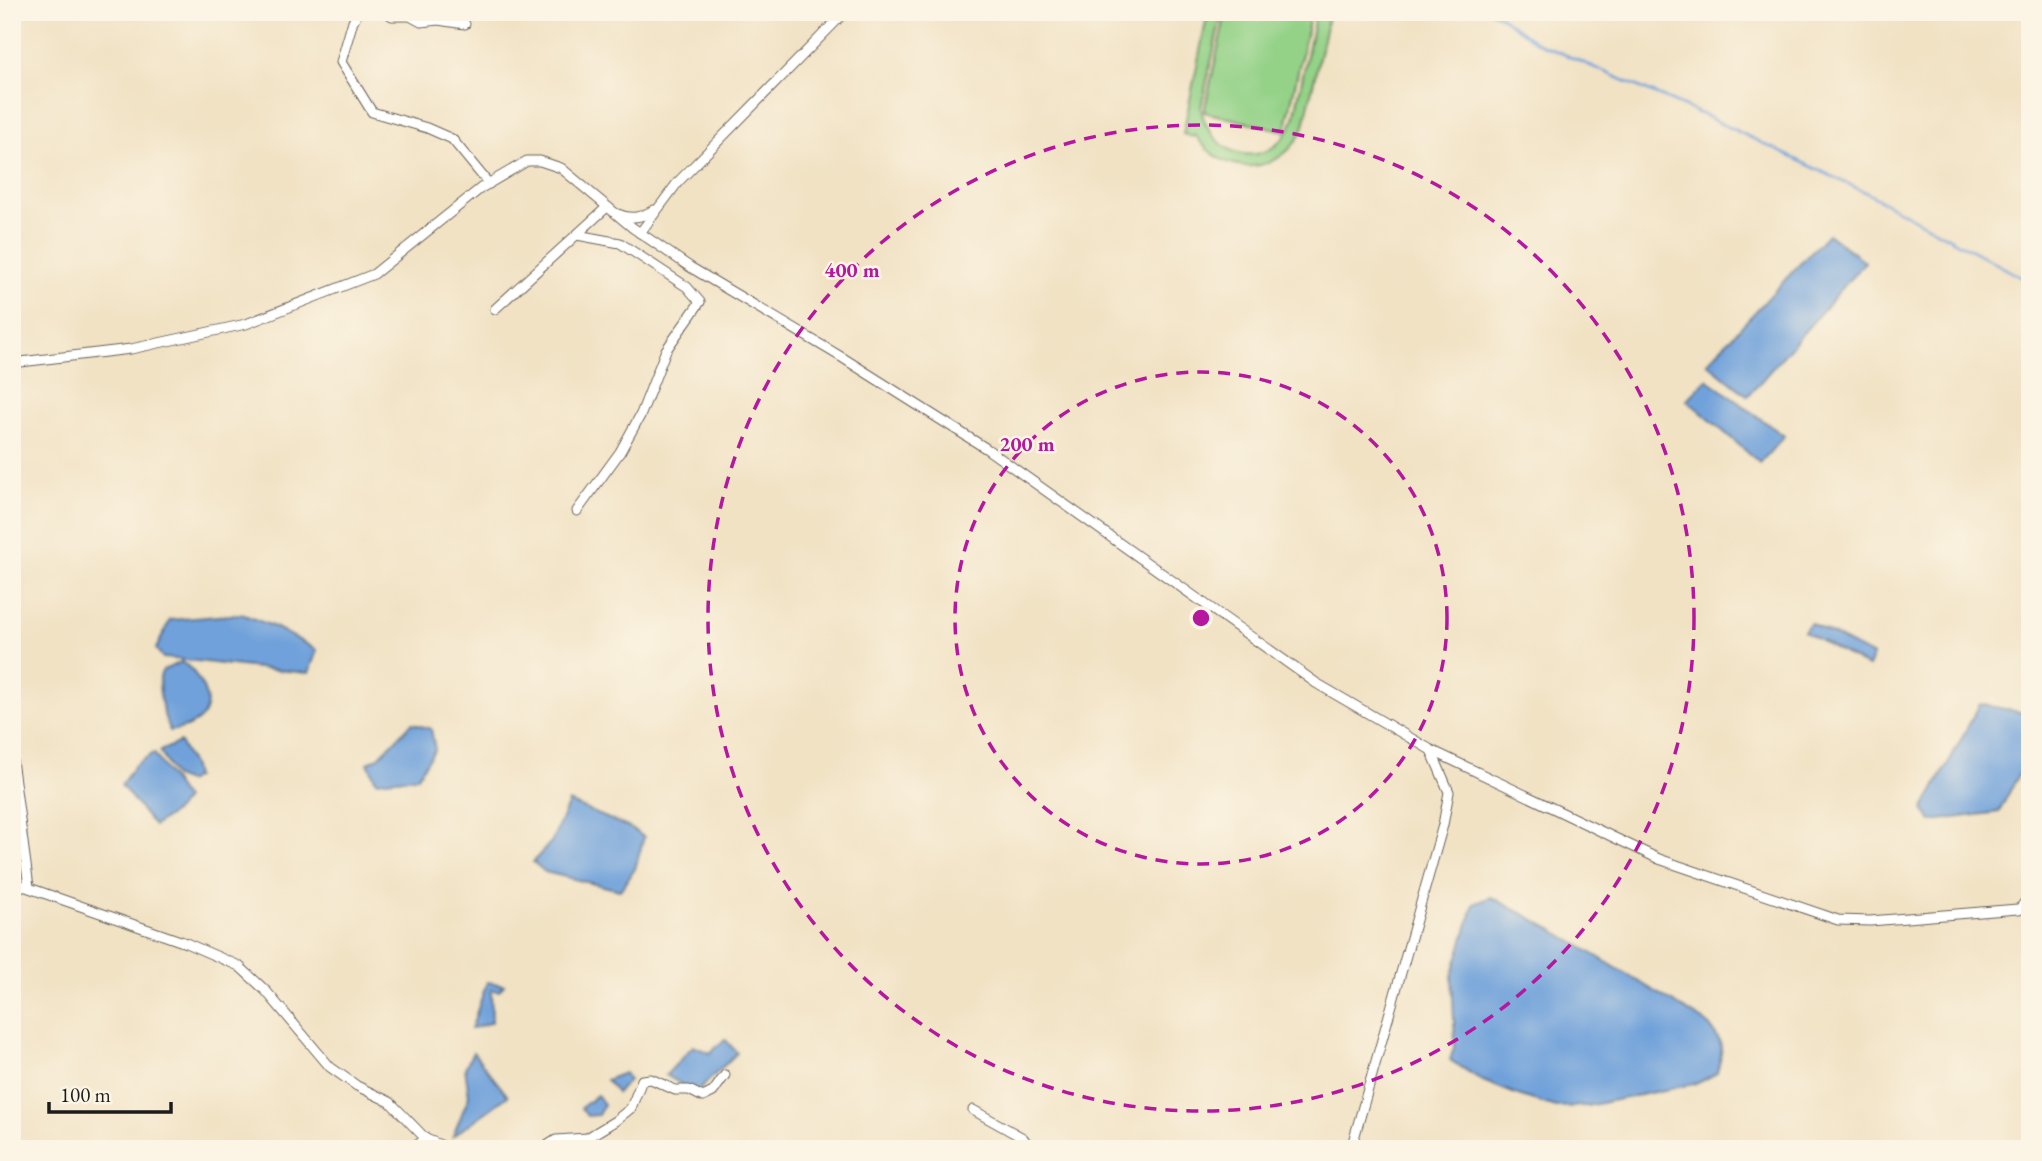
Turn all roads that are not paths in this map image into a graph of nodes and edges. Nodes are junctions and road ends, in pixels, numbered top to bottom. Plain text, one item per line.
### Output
1 (358, 12) edge
2 (386, 12) edge
3 (845, 12) edge
4 (465, 24) dead end
5 (489, 184) junction
6 (662, 204) junction
7 (610, 209) junction
8 (640, 233) junction
9 (577, 234) junction
10 (495, 309) dead end
11 (12, 363) edge
12 (577, 511) dead end
13 (1432, 750) junction
14 (12, 760) edge
15 (12, 882) edge
16 (29, 887) junction
17 (2030, 895) edge
18 (2030, 908) edge
19 (2019, 909) junction
20 (725, 1075) dead end
21 (973, 1110) dead end
22 (426, 1139) junction
23 (411, 1149) edge
24 (450, 1149) edge
25 (542, 1149) edge
26 (1026, 1149) edge
27 (1351, 1149) edge

1 - 5 street
2 - 4 street
3 - 6 street
5 - 7 street
5 - 11 street
6 - 7 street
6 - 8 street
7 - 8 street
7 - 9 street
8 - 13 street
9 - 10 street
9 - 12 street
13 - 19 street
13 - 27 street
14 - 16 street
15 - 16 street
16 - 22 street
17 - 19 street
18 - 19 street
20 - 25 street
21 - 26 street
22 - 23 street
22 - 24 street

